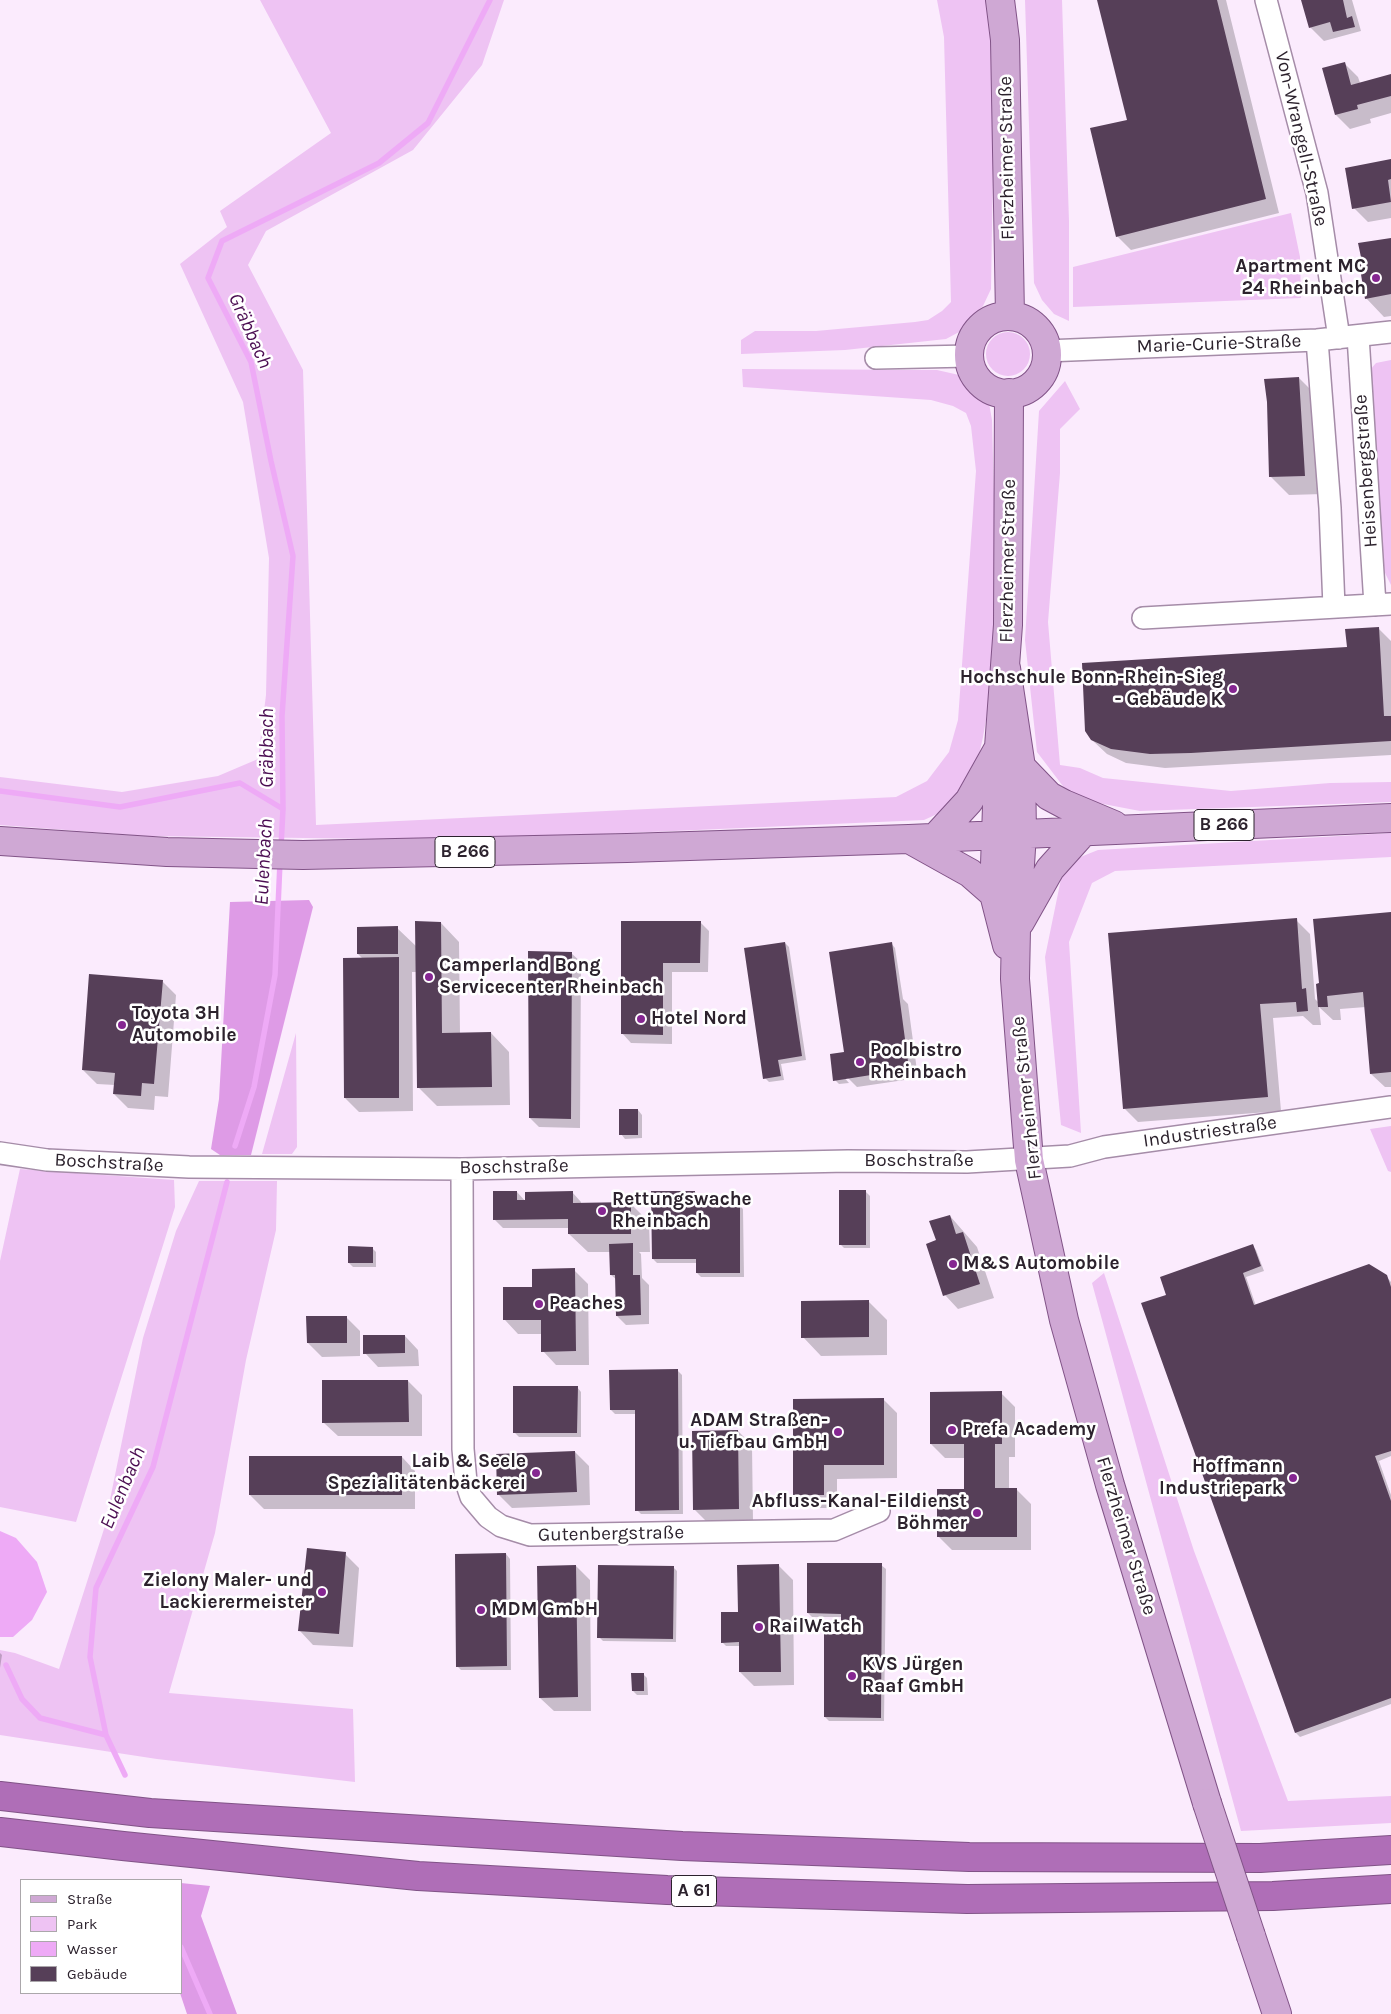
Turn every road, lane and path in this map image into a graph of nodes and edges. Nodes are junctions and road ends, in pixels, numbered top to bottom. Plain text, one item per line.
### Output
1 (1000, 0) edge
2 (1266, 0) edge
3 (1010, 316) junction
4 (1391, 332) edge
5 (1349, 337) junction
6 (1317, 340) junction
7 (1046, 351) junction
8 (969, 356) junction
9 (876, 358) dead end
10 (1009, 393) junction
11 (1383, 604) edge
12 (1334, 607) junction
13 (1143, 618) dead end
14 (1006, 668) junction
15 (999, 747) junction
16 (1021, 767) junction
17 (1391, 818) edge
18 (1122, 829) junction
19 (1085, 830) junction
20 (1022, 833) junction
21 (995, 834) junction
22 (922, 839) junction
23 (0, 841) edge
24 (994, 894) junction
25 (1016, 929) junction
26 (1015, 980) junction
27 (1391, 1107) edge
28 (0, 1153) edge
29 (1029, 1160) junction
30 (462, 1168) junction
31 (879, 1511) dead end
32 (0, 1796) edge
33 (0, 1832) edge
34 (1391, 1850) edge
35 (1391, 1889) edge
36 (1277, 2014) edge

1 - 3 main road, Flerzheimer Straße
2 - 5 street, Von-Wrangell-Straße
3 - 7 main road
3 - 8 main road
4 - 5 street, Marie-Curie-Straße
5 - 6 street, Marie-Curie-Straße
5 - 11 street, Heisenbergstraße
6 - 7 street, Marie-Curie-Straße
6 - 12 street, Heisenbergstraße
7 - 10 main road
8 - 9 street
8 - 10 main road
10 - 14 main road, Flerzheimer Straße
11 - 12 street, Heisenbergstraße
12 - 13 street, Heisenbergstraße
14 - 15 main road, Flerzheimer Straße
14 - 16 main road, Flerzheimer Straße
15 - 21 main road, Flerzheimer Straße
15 - 22 main road
16 - 18 main road
16 - 20 main road, Flerzheimer Straße
17 - 18 main road, B 266
18 - 19 main road, B 266
19 - 20 main road, B 266
19 - 25 main road
20 - 21 main road, B 266
20 - 25 main road, Flerzheimer Straße
21 - 22 main road, B 266
21 - 24 main road, Flerzheimer Straße
22 - 23 main road, B 266
22 - 24 main road
24 - 26 main road, Flerzheimer Straße
25 - 26 main road, Flerzheimer Straße
26 - 29 main road, Flerzheimer Straße
27 - 29 street, Industriestraße
28 - 30 street, Boschstraße
29 - 30 street, Boschstraße
29 - 36 main road, Flerzheimer Straße, bridge
30 - 31 street, Gutenbergstraße
32 - 34 highway, A 61
33 - 35 highway, A 61

